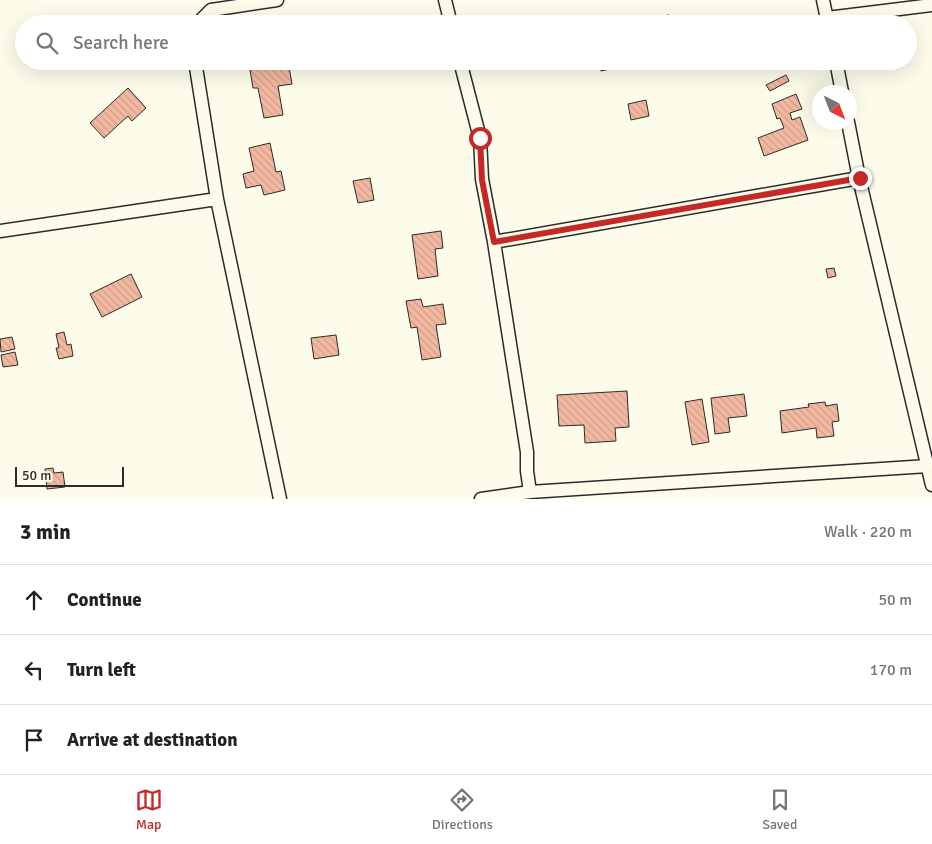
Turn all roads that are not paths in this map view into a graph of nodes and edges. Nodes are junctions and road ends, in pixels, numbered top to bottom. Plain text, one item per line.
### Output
1 (277, 0) edge
2 (445, 0) edge
3 (823, 0) edge
4 (932, 5) edge
5 (206, 15) edge
6 (449, 15) edge
7 (827, 15) edge
8 (867, 15) edge
9 (197, 70) edge
10 (462, 70) edge
11 (838, 70) edge
12 (841, 85) edge
13 (850, 130) edge
14 (860, 178) junction
15 (217, 199) junction
16 (0, 232) edge
17 (494, 242) junction
18 (928, 466) junction
19 (932, 485) edge
20 (530, 492) junction
21 (280, 499) edge
22 (481, 499) edge

1 - 5 street
2 - 6 street
3 - 7 street
4 - 8 street
9 - 15 street
10 - 17 street
11 - 12 street
13 - 14 street
14 - 17 street
14 - 18 street
15 - 16 street
15 - 21 street
17 - 20 street
18 - 19 street
18 - 20 street
20 - 22 street

